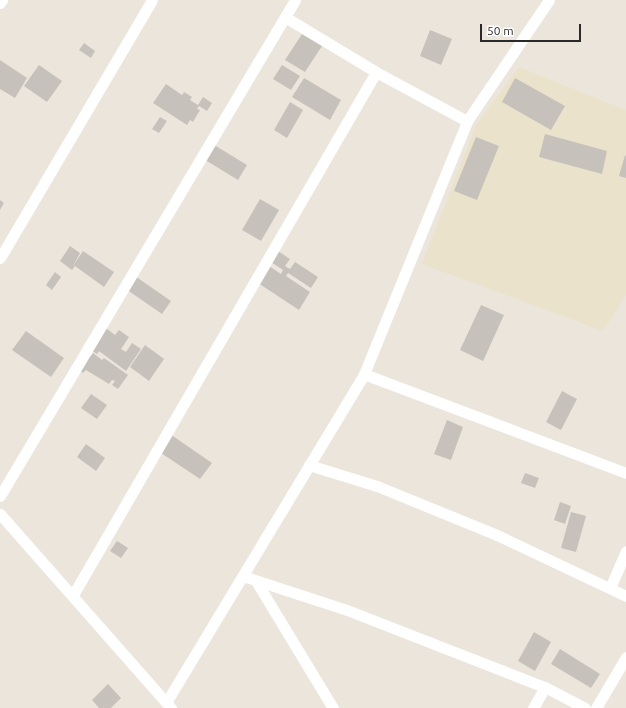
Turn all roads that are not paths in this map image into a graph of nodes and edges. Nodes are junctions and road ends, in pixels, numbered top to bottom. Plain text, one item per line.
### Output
1 (2, 0) edge
2 (152, 0) edge
3 (295, 0) edge
4 (549, 0) edge
5 (0, 3) edge
6 (285, 17) junction
7 (376, 72) junction
8 (467, 121) junction
9 (0, 258) edge
10 (364, 374) junction
11 (310, 465) junction
12 (626, 473) edge
13 (0, 496) edge
14 (0, 514) edge
15 (626, 552) edge
16 (243, 576) junction
17 (256, 581) junction
18 (610, 588) junction
19 (73, 595) junction
20 (626, 596) edge
21 (626, 657) edge
22 (545, 687) junction
23 (169, 705) edge
24 (333, 708) edge
25 (533, 708) edge
26 (585, 708) edge
27 (596, 708) edge

1 - 5 street
2 - 9 street
3 - 6 street
4 - 8 street
6 - 7 street
6 - 13 street
7 - 8 street
7 - 19 street
8 - 10 street
10 - 11 street
10 - 12 street
11 - 16 street
11 - 18 street
14 - 19 street
15 - 18 street
16 - 17 street
16 - 23 street
17 - 22 street
17 - 24 street
18 - 20 street
19 - 23 street
21 - 27 street
22 - 25 street
22 - 26 street

